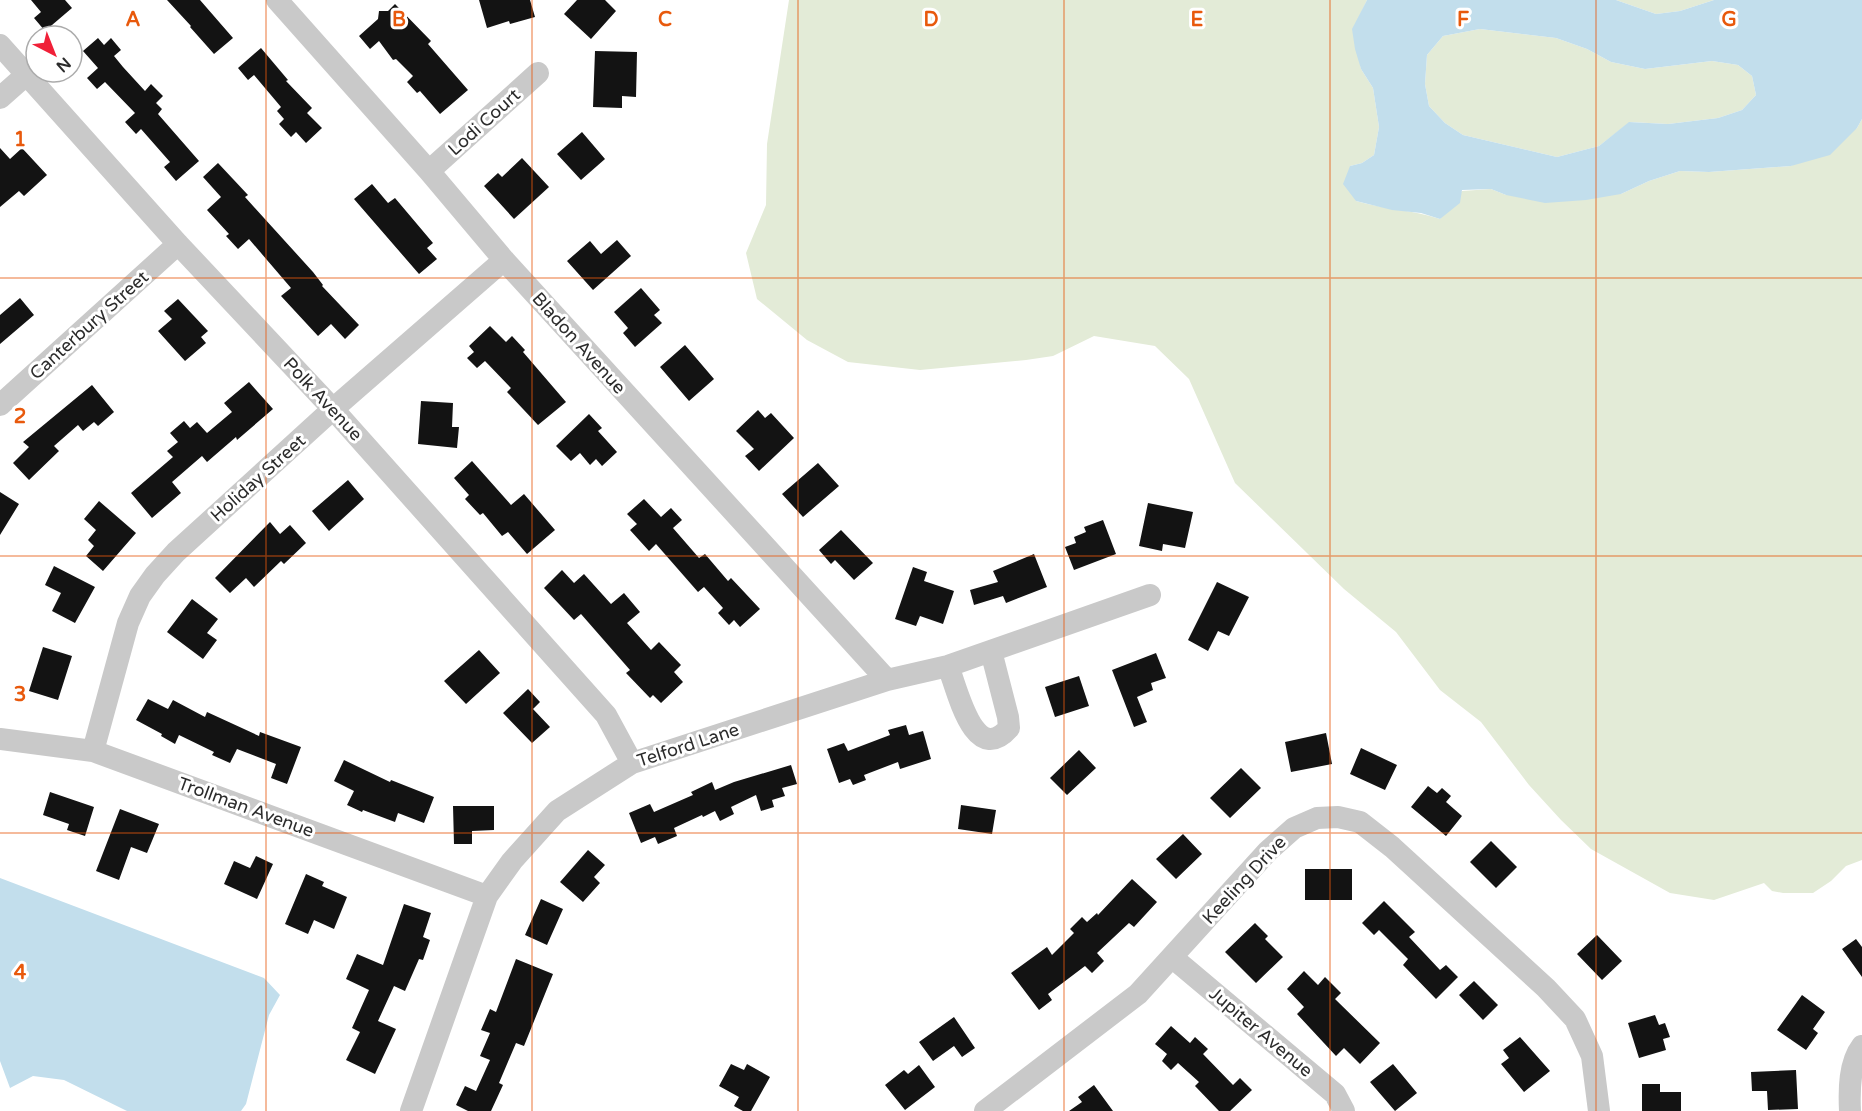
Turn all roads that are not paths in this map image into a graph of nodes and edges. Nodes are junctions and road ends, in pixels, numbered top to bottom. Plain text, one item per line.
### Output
1 (278, 0) edge
2 (0, 45) edge
3 (24, 73) edge
4 (538, 73) dead end
5 (24, 77) edge
6 (34, 84) edge
7 (0, 98) edge
8 (429, 171) junction
9 (178, 244) junction
10 (504, 260) junction
11 (0, 405) edge
12 (333, 409) junction
13 (1150, 594) dead end
14 (990, 651) junction
15 (948, 666) junction
16 (887, 680) junction
17 (0, 739) edge
18 (93, 751) junction
19 (633, 763) junction
20 (487, 896) junction
21 (1173, 958) junction
22 (1862, 1046) edge
23 (994, 1109) edge
24 (411, 1111) edge
25 (1344, 1111) edge
26 (1599, 1111) edge
27 (1850, 1111) edge

1 - 8 street, Bladon Avenue
2 - 3 street, Polk Avenue
4 - 8 street, Lodi Court
5 - 7 street
6 - 9 street, Polk Avenue
8 - 10 street, Bladon Avenue
9 - 11 street, Canterbury Street
9 - 12 street, Polk Avenue
10 - 12 street, Holiday Street
10 - 16 street, Bladon Avenue
12 - 18 street, Holiday Street
12 - 19 street, Polk Avenue
13 - 14 street, Telford Lane
14 - 15 street, Telford Lane
14 - 15 street
15 - 16 street, Telford Lane
16 - 19 street, Telford Lane
17 - 18 street, Trollman Avenue
18 - 20 street, Trollman Avenue
19 - 20 street, Telford Lane
20 - 24 street, Telford Lane
21 - 23 street, Keeling Drive
21 - 25 street, Jupiter Avenue
21 - 26 street, Keeling Drive
22 - 27 street

